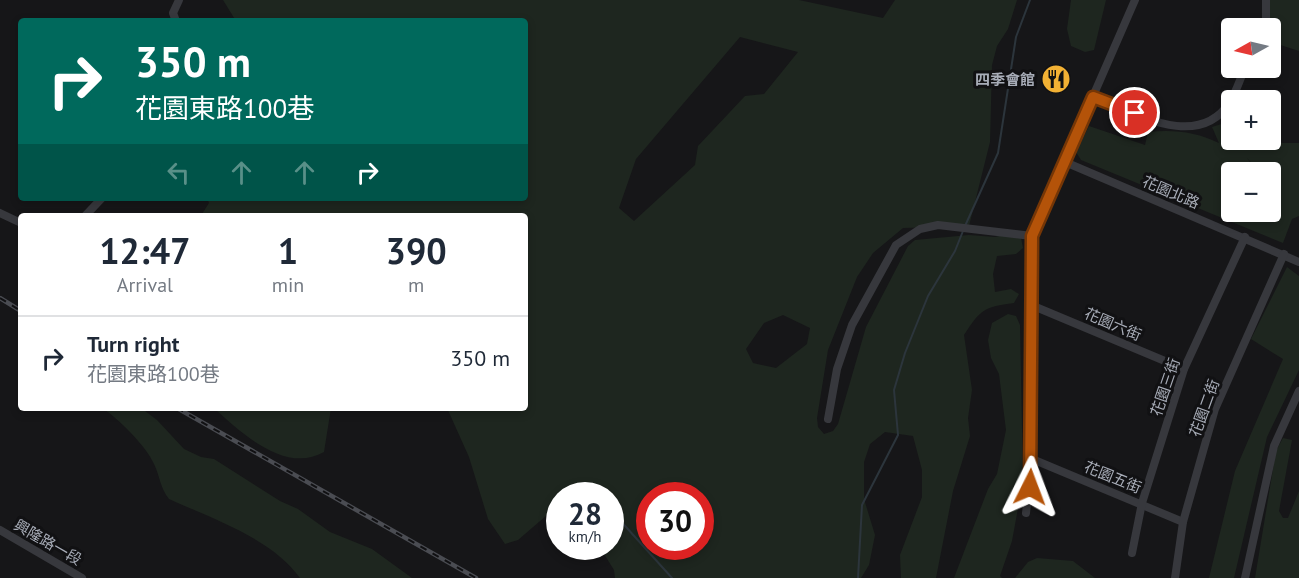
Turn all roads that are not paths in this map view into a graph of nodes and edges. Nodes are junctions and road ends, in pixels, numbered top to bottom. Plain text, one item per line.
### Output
1 (179, 0) edge
2 (1135, 0) edge
3 (1266, 0) edge
4 (175, 18) edge
5 (1266, 18) edge
6 (1240, 78) edge
7 (1093, 97) junction
8 (1065, 162) junction
9 (99, 201) edge
10 (0, 213) edge
11 (88, 213) edge
12 (18, 222) edge
13 (1032, 236) junction
14 (1245, 237) junction
15 (1284, 254) junction
16 (1299, 262) edge
17 (1031, 304) junction
18 (1184, 369) junction
19 (1299, 391) edge
20 (828, 419) dead end
21 (1032, 459) junction
22 (1142, 503) junction
23 (1026, 513) dead end
24 (1183, 522) junction
25 (0, 530) edge
26 (1132, 553) dead end
27 (82, 578) edge
28 (1174, 578) edge
29 (1245, 578) edge

1 - 4 street
2 - 7 street
3 - 5 street
6 - 7 street
7 - 8 street
8 - 13 street
8 - 14 street, 花園北路
9 - 11 street
10 - 12 street
13 - 17 street
13 - 20 street
14 - 15 street, 花園北路
14 - 18 street, 花園三街
15 - 16 street, 花園北路
15 - 24 street, 花園二街
17 - 18 street, 花園六街
17 - 21 street
18 - 22 street, 花園三街
19 - 29 street
21 - 22 street, 花園五街
21 - 23 street
22 - 24 street, 花園五街
22 - 26 street, 花園三街
24 - 28 street, 花園二街
25 - 27 street, 興隆路一段

